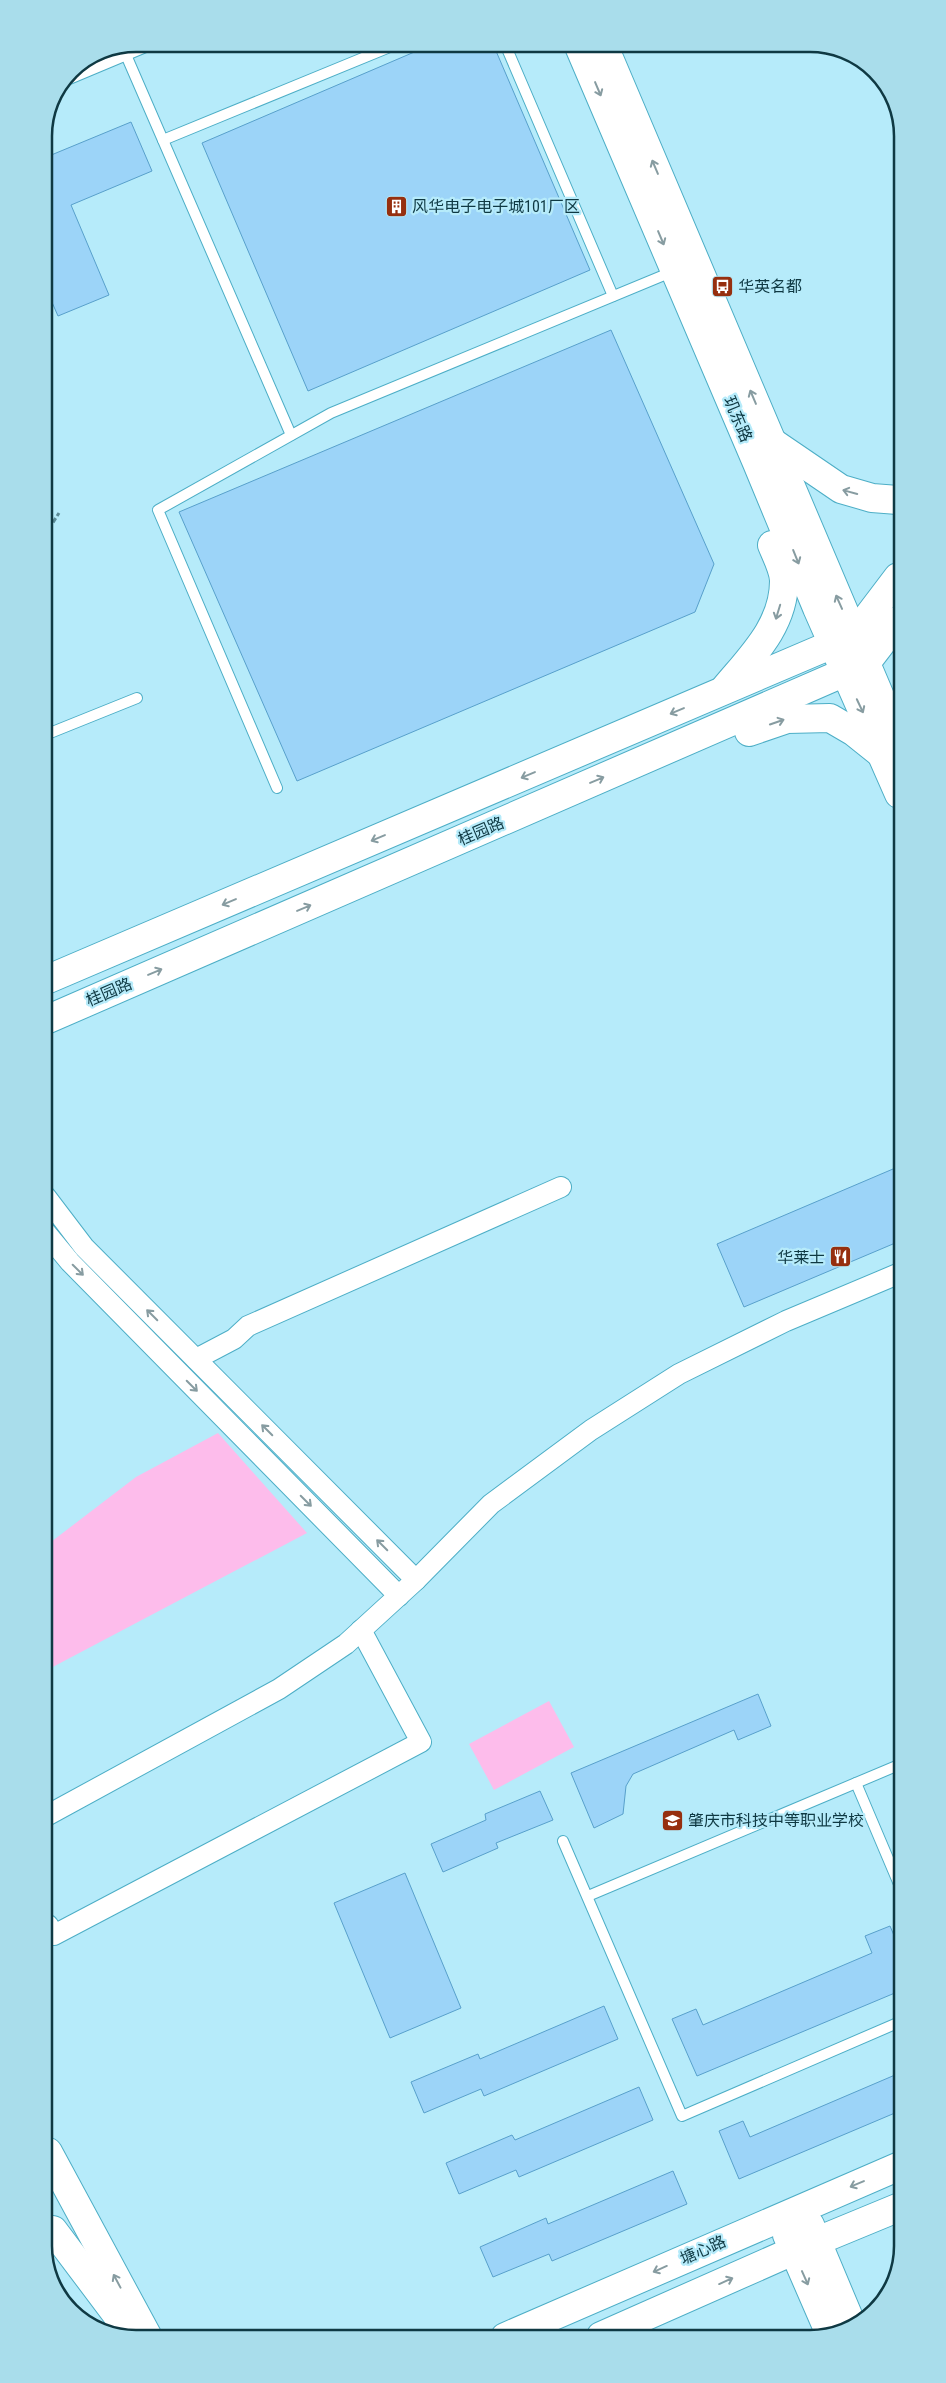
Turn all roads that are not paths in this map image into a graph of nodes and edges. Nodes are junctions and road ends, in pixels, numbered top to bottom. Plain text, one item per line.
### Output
1 (364, 52) edge
2 (132, 53) edge
3 (509, 53) edge
4 (582, 53) edge
5 (606, 53) edge
6 (126, 55) junction
7 (81, 74) edge
8 (163, 140) junction
9 (675, 270) junction
10 (613, 296) junction
11 (291, 436) junction
12 (765, 453) junction
13 (894, 500) edge
14 (894, 582) edge
15 (894, 625) edge
16 (843, 640) junction
17 (855, 668) junction
18 (722, 692) junction
19 (136, 698) dead end
20 (53, 732) edge
21 (678, 745) junction
22 (891, 748) edge
23 (894, 765) edge
24 (277, 788) dead end
25 (53, 977) edge
26 (53, 1017) edge
27 (561, 1187) dead end
28 (52, 1206) edge
29 (52, 1241) edge
30 (894, 1276) edge
31 (196, 1359) junction
32 (416, 1580) junction
33 (399, 1596) junction
34 (361, 1630) junction
35 (894, 1767) edge
36 (856, 1782) junction
37 (52, 1813) edge
38 (563, 1841) dead end
39 (894, 1872) edge
40 (588, 1896) junction
41 (52, 1932) edge
42 (894, 2024) edge
43 (52, 2159) edge
44 (894, 2168) edge
45 (894, 2209) edge
46 (791, 2213) junction
47 (52, 2227) edge
48 (52, 2228) edge
49 (805, 2246) junction
50 (849, 2321) edge
51 (105, 2324) edge
52 (828, 2328) edge
53 (128, 2330) edge
54 (144, 2330) edge
55 (521, 2330) edge
56 (615, 2330) edge

1 - 8 lane
2 - 6 lane
3 - 10 lane
4 -> 9 main road, 玑东路
12 -> 5 main road, 玑东路
6 - 7 lane
6 - 8 lane
8 - 11 lane
9 - 10 lane
9 - 12 main road, 玑东路
10 - 11 lane
11 - 24 lane
13 -> 12 main road
12 - 16 main road, 玑东路
12 -> 18 main road
14 - 16 main road
15 - 17 main road, 桂园路
16 - 17 main road, 玑东路
16 - 18 main road, 桂园路
17 - 21 main road, 桂园路
17 - 22 main road, 玑东路
18 -> 25 main road, 桂园路
19 - 20 lane
21 -> 22 main road
26 -> 21 main road, 桂园路
22 - 23 main road, 玑东路
27 - 31 street
31 -> 28 street
29 -> 33 street
30 - 32 street
32 -> 31 street
32 - 33 street
33 - 34 street
34 - 37 street
34 - 41 street
35 - 36 lane
36 - 39 lane
36 - 40 lane
38 - 40 lane
40 - 42 lane
54 -> 43 main road
44 -> 46 main road, 塘心路
45 - 49 main road
46 - 49 main road
46 -> 55 main road, 塘心路
47 - 53 main road
48 - 51 main road
49 - 50 main road
49 -> 52 main road
56 -> 49 main road

